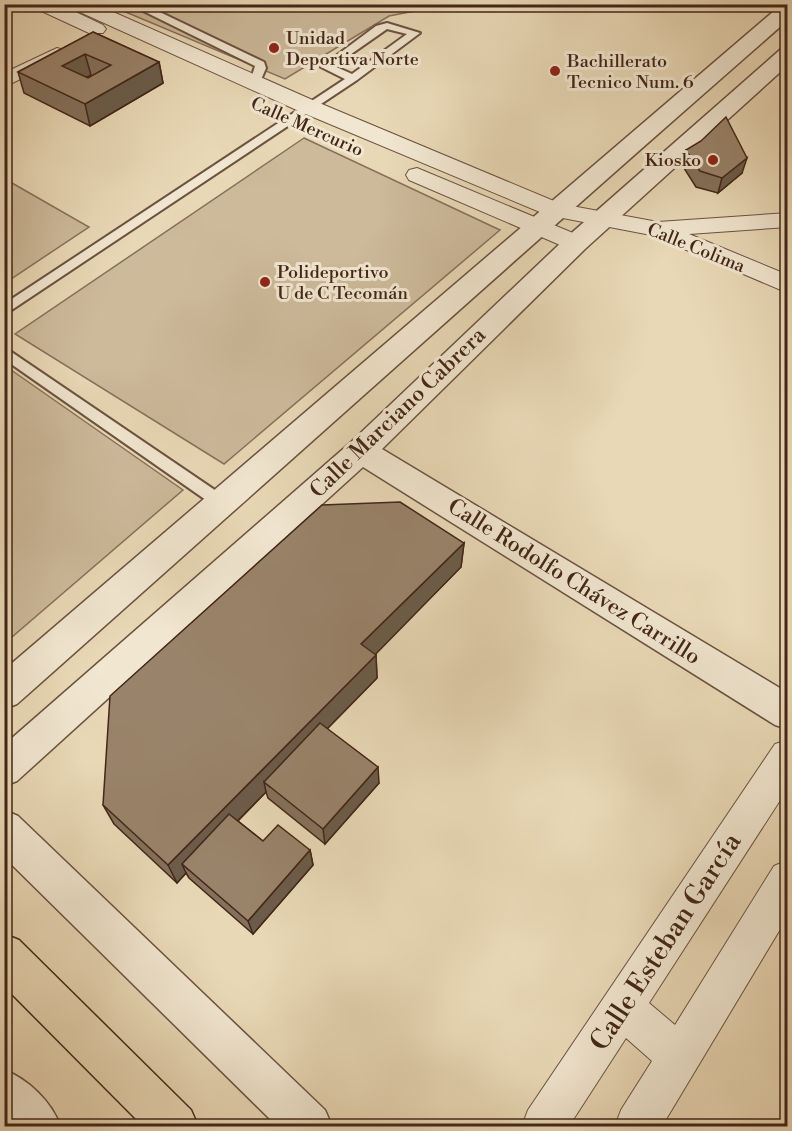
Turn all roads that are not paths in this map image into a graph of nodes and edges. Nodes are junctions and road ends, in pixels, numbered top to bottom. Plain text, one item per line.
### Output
1 (42, 4) edge
2 (78, 4) edge
3 (134, 4) edge
4 (788, 9) edge
5 (93, 35) junction
6 (734, 54) junction
7 (780, 60) edge
8 (353, 78) junction
9 (4, 81) edge
10 (255, 82) junction
11 (309, 107) junction
12 (289, 119) junction
13 (545, 218) junction
14 (603, 218) junction
15 (788, 220) edge
16 (657, 229) junction
17 (576, 243) junction
18 (788, 285) edge
19 (453, 302) junction
20 (4, 310) edge
21 (494, 321) junction
22 (4, 352) edge
23 (362, 451) junction
24 (222, 503) junction
25 (4, 693) edge
26 (788, 713) edge
27 (788, 756) edge
28 (4, 769) edge
29 (4, 829) edge
30 (788, 879) edge
31 (4, 955) edge
32 (623, 1007) junction
33 (680, 1057) junction
34 (4, 1092) edge
35 (37, 1126) edge
36 (175, 1126) edge
37 (309, 1126) edge
38 (544, 1126) edge
39 (637, 1126) edge

1 - 5 street, Calle Mercurio
2 - 5 street, Calle Mercurio
3 - 10 lane
4 - 6 street, Calle Marciano Cabrera
5 - 9 street
5 - 10 street, Calle Mercurio
5 - 12 street, Calle Mercurio
6 - 7 street
6 - 13 street, Calle Marciano Cabrera
7 - 14 street, Calle Marciano Cabrera
8 - 8 lane
8 - 11 lane
10 - 11 street, Calle Mercurio
11 - 12 lane
11 - 13 street, Calle Mercurio
12 - 13 street, Calle Mercurio
12 - 20 lane
13 - 14 street, Calle Mercurio
13 - 17 street, Calle Mercurio
13 - 19 street, Calle Marciano Cabrera
14 - 16 street, Calle Colima
14 - 17 street, Calle Marciano Cabrera
15 - 16 street
16 - 18 street, Calle Colima
17 - 21 street, Calle Marciano Cabrera
19 - 21 street
19 - 24 street, Calle Marciano Cabrera
21 - 23 street, Calle Marciano Cabrera
22 - 24 lane
23 - 26 street, Calle Rodolfo Chávez Carrillo
23 - 28 street, Calle Marciano Cabrera
24 - 25 street, Calle Marciano Cabrera
27 - 32 street, Calle Esteban García
29 - 37 street
30 - 33 street
31 - 36 main road
32 - 33 street
32 - 38 street, Calle Esteban García
33 - 39 street
34 - 35 street

